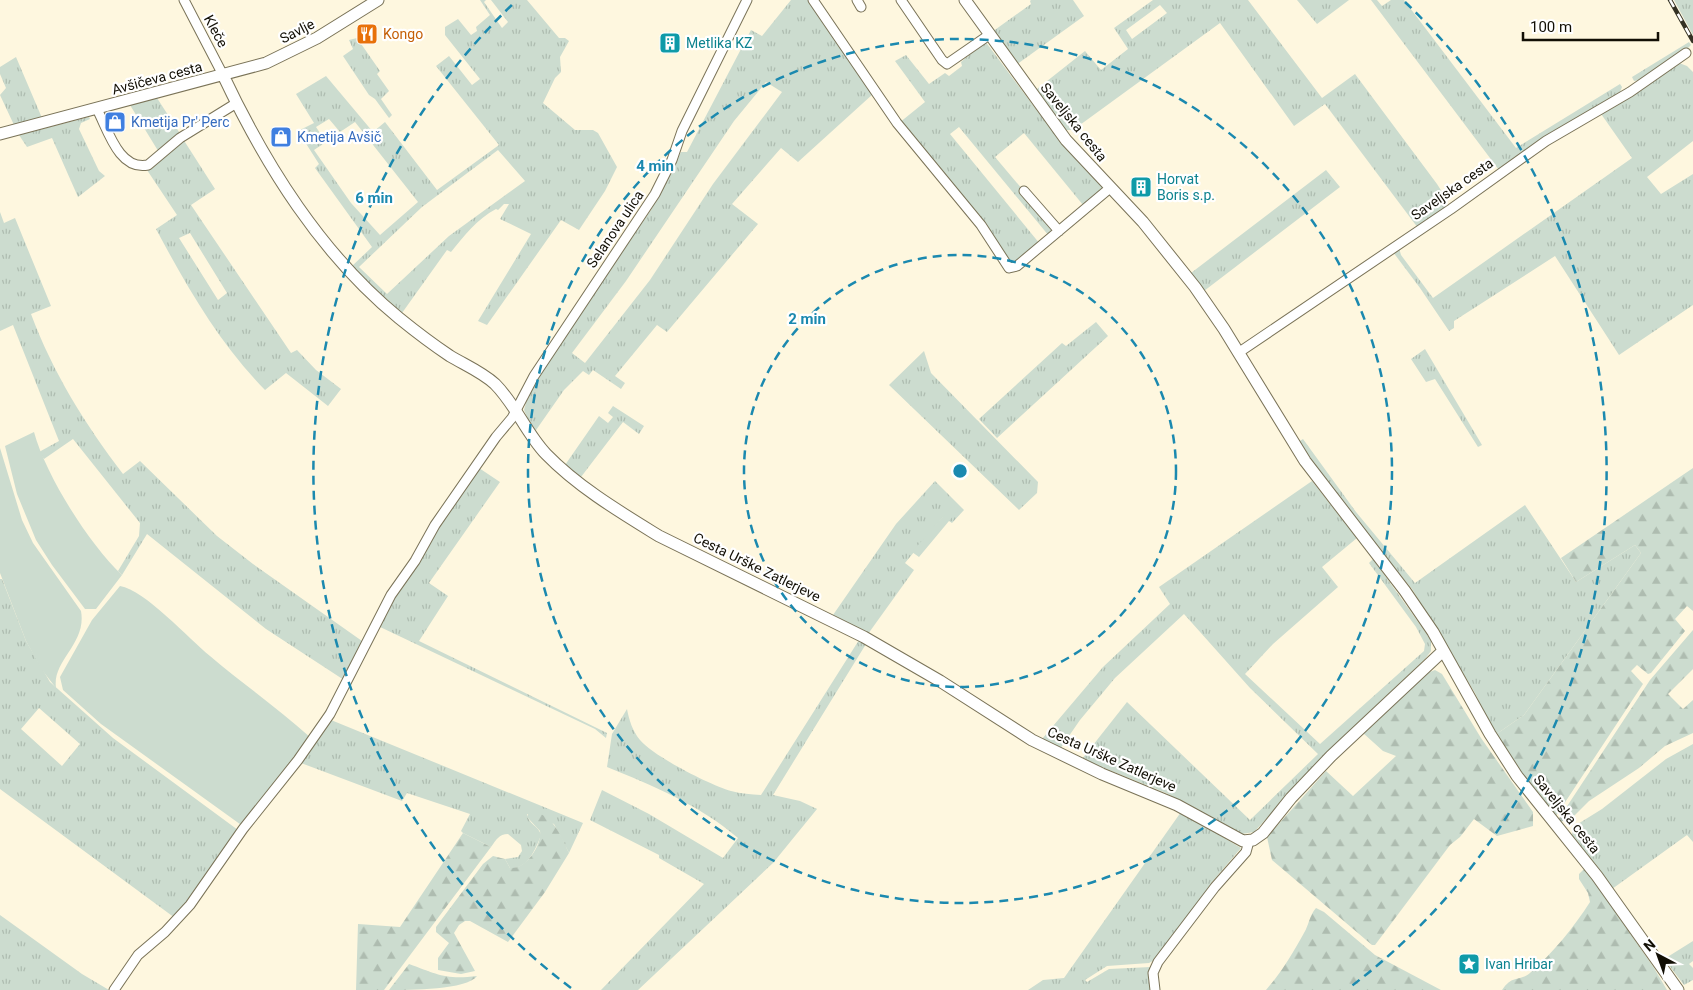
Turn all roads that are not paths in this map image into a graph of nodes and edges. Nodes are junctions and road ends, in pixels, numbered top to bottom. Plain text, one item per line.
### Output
1 (184, 0) edge
2 (378, 0) edge
3 (747, 0) edge
4 (813, 0) edge
5 (901, 0) edge
6 (965, 0) edge
7 (989, 35) junction
8 (1686, 53) dead end
9 (224, 75) junction
10 (236, 104) junction
11 (97, 109) junction
12 (0, 134) edge
13 (1110, 188) junction
14 (1024, 191) dead end
15 (1059, 231) junction
16 (1238, 353) junction
17 (516, 410) junction
18 (1443, 651) junction
19 (1249, 841) junction
20 (114, 990) edge
21 (1155, 990) edge
22 (1678, 990) edge

1 - 9 street, Kleče
2 - 9 street, Savlje
3 - 17 street, Selanova ulica
4 - 15 street
5 - 7 street
6 - 7 street, Saveljska cesta
7 - 13 street, Saveljska cesta
8 - 16 street, Saveljska cesta
9 - 10 street, Cesta Urške Zatlerjeve
9 - 11 street, Avšičeva cesta
10 - 11 street, Avšičeva cesta
10 - 17 street, Cesta Urške Zatlerjeve
11 - 12 street, Avšičeva cesta
13 - 15 street
13 - 16 street, Saveljska cesta
14 - 15 street
16 - 18 street, Saveljska cesta
17 - 19 street, Cesta Urške Zatlerjeve
17 - 20 street, Selanova ulica
18 - 19 street
18 - 22 street, Saveljska cesta
19 - 21 street

